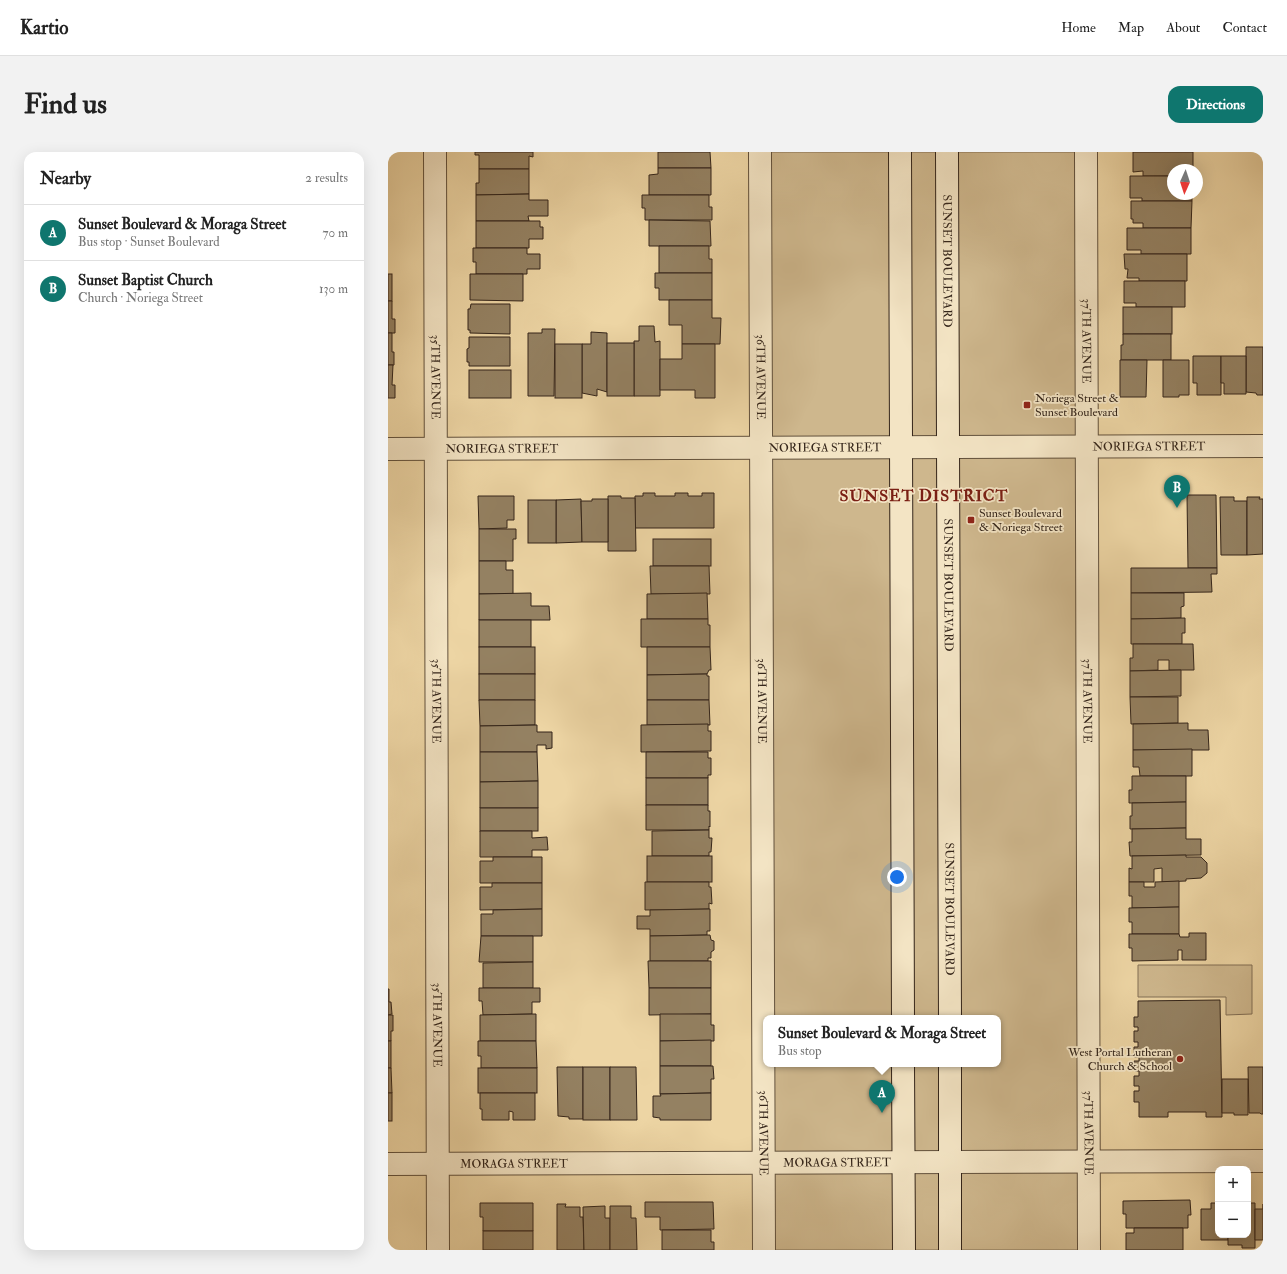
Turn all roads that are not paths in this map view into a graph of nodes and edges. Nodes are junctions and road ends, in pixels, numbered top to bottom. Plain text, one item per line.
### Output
1 (435, 152) edge
2 (760, 152) edge
3 (900, 152) edge
4 (947, 152) edge
5 (1086, 152) edge
6 (1263, 446) edge
7 (901, 447) junction
8 (948, 447) junction
9 (1087, 447) junction
10 (436, 448) junction
11 (762, 448) junction
12 (388, 449) edge
13 (764, 1015) edge
14 (903, 1015) edge
15 (950, 1015) edge
16 (764, 1067) edge
17 (903, 1067) edge
18 (950, 1067) edge
19 (1263, 1161) edge
20 (903, 1162) junction
21 (950, 1162) junction
22 (1089, 1162) junction
23 (764, 1163) junction
24 (388, 1164) edge
25 (438, 1164) junction
26 (438, 1250) edge
27 (764, 1250) edge
28 (904, 1250) edge
29 (950, 1250) edge
30 (1089, 1250) edge

1 - 10 street, 35TH AVENUE
2 - 11 street, 36TH AVENUE
3 - 7 street
4 - 8 street, SUNSET BOULEVARD
5 - 9 street, 37TH AVENUE
6 - 9 street, NORIEGA STREET
7 - 8 street, NORIEGA STREET
7 - 11 street, NORIEGA STREET
7 - 14 street
8 - 9 street, NORIEGA STREET
8 - 15 street, SUNSET BOULEVARD
9 - 22 street, 37TH AVENUE
10 - 11 street, NORIEGA STREET
10 - 12 street, NORIEGA STREET
10 - 25 street, 35TH AVENUE
11 - 13 street, 36TH AVENUE
16 - 23 street, 36TH AVENUE
17 - 20 street
18 - 21 street
19 - 22 street, MORAGA STREET
20 - 21 street, MORAGA STREET
20 - 23 street, MORAGA STREET
20 - 28 street
21 - 22 street, MORAGA STREET
21 - 29 street
22 - 30 street, 37TH AVENUE
23 - 25 street, MORAGA STREET
23 - 27 street, 36TH AVENUE
24 - 25 street, MORAGA STREET
25 - 26 street, 35TH AVENUE

